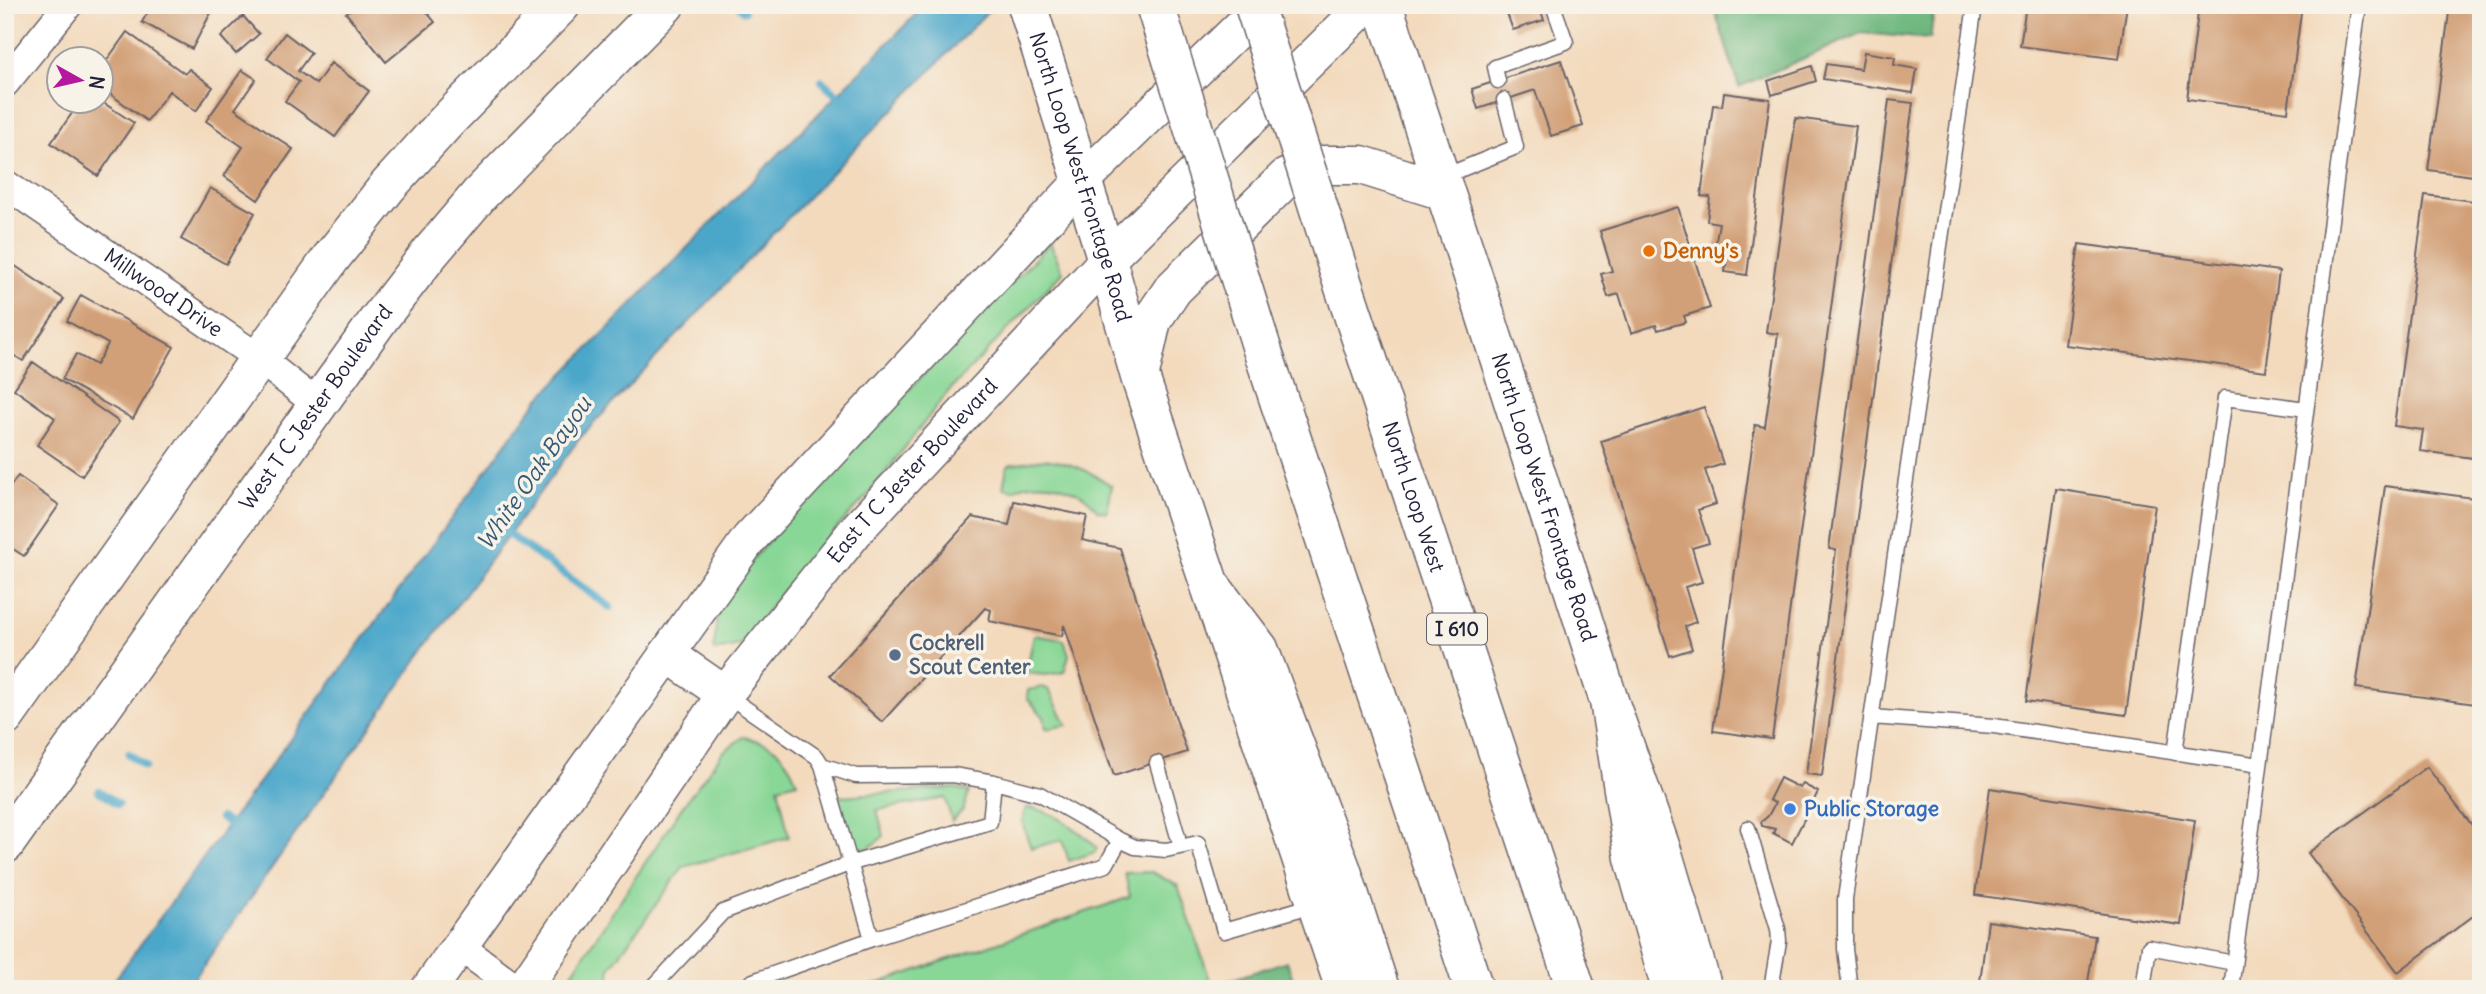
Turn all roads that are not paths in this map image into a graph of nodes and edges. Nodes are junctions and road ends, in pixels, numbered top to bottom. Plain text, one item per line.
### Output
1 (68, 5) edge
2 (561, 5) edge
3 (666, 5) edge
4 (1027, 5) edge
5 (1155, 5) edge
6 (1254, 5) edge
7 (1263, 5) edge
8 (1366, 5) edge
9 (1383, 5) edge
10 (1553, 5) edge
11 (1975, 5) edge
12 (2359, 5) edge
13 (1499, 81) dead end
14 (5, 83) edge
15 (1504, 100) dead end
16 (1082, 181) junction
17 (5, 184) edge
18 (1442, 185) junction
19 (1107, 260) junction
20 (260, 359) junction
21 (1140, 377) junction
22 (318, 405) junction
23 (2306, 409) junction
24 (1211, 586) junction
25 (667, 654) junction
26 (725, 694) junction
27 (1609, 701) junction
28 (5, 717) edge
29 (1871, 717) junction
30 (2175, 753) junction
31 (1157, 763) dead end
32 (822, 765) junction
33 (2260, 765) junction
34 (994, 782) junction
35 (1748, 828) dead end
36 (1178, 836) dead end
37 (1120, 840) junction
38 (5, 844) edge
39 (849, 864) junction
40 (1318, 904) junction
41 (872, 939) junction
42 (459, 946) junction
43 (2234, 963) junction
44 (429, 989) edge
45 (518, 989) edge
46 (523, 989) edge
47 (655, 989) edge
48 (744, 989) edge
49 (1345, 989) edge
50 (1380, 989) edge
51 (1474, 989) edge
52 (1576, 989) edge
53 (1671, 989) edge
54 (1703, 989) edge
55 (1771, 989) edge
56 (1850, 989) edge
57 (2143, 989) edge
58 (2231, 989) edge

1 - 14 street
2 - 20 main road
3 - 22 main road, West T C Jester Boulevard
4 - 16 main road, North Loop West Frontage Road
5 - 51 main road, bridge
6 - 52 main road, North Loop West / I 610, bridge
7 - 16 street
8 - 19 street, East T C Jester Boulevard
9 - 18 main road, North Loop West Frontage Road
10 - 13 lane
11 - 29 lane
12 - 23 lane
15 - 18 lane
16 - 19 main road, North Loop West Frontage Road
16 - 25 street
17 - 20 street, Millwood Drive
18 - 21 main road
18 - 27 main road, North Loop West Frontage Road
19 - 21 main road, North Loop West Frontage Road
19 - 26 street, East T C Jester Boulevard
20 - 22 street, Millwood Drive
20 - 28 main road
21 - 24 main road, North Loop West Frontage Road
22 - 38 main road, West T C Jester Boulevard
23 - 30 lane
23 - 33 lane
24 - 40 main road, North Loop West Frontage Road
24 - 50 main road
25 - 26 street
25 - 42 street
26 - 32 lane
26 - 46 street, East T C Jester Boulevard
27 - 53 main road
27 - 54 main road, North Loop West Frontage Road
29 - 30 lane
29 - 56 lane
30 - 33 lane
31 - 36 lane
32 - 34 lane
32 - 39 lane
33 - 43 lane
34 - 37 lane
34 - 39 lane
35 - 55 lane
37 - 40 lane
37 - 41 lane
39 - 41 lane
39 - 47 lane
40 - 49 main road, North Loop West Frontage Road
41 - 48 lane
42 - 44 street
42 - 45 street
43 - 57 lane
43 - 58 lane

